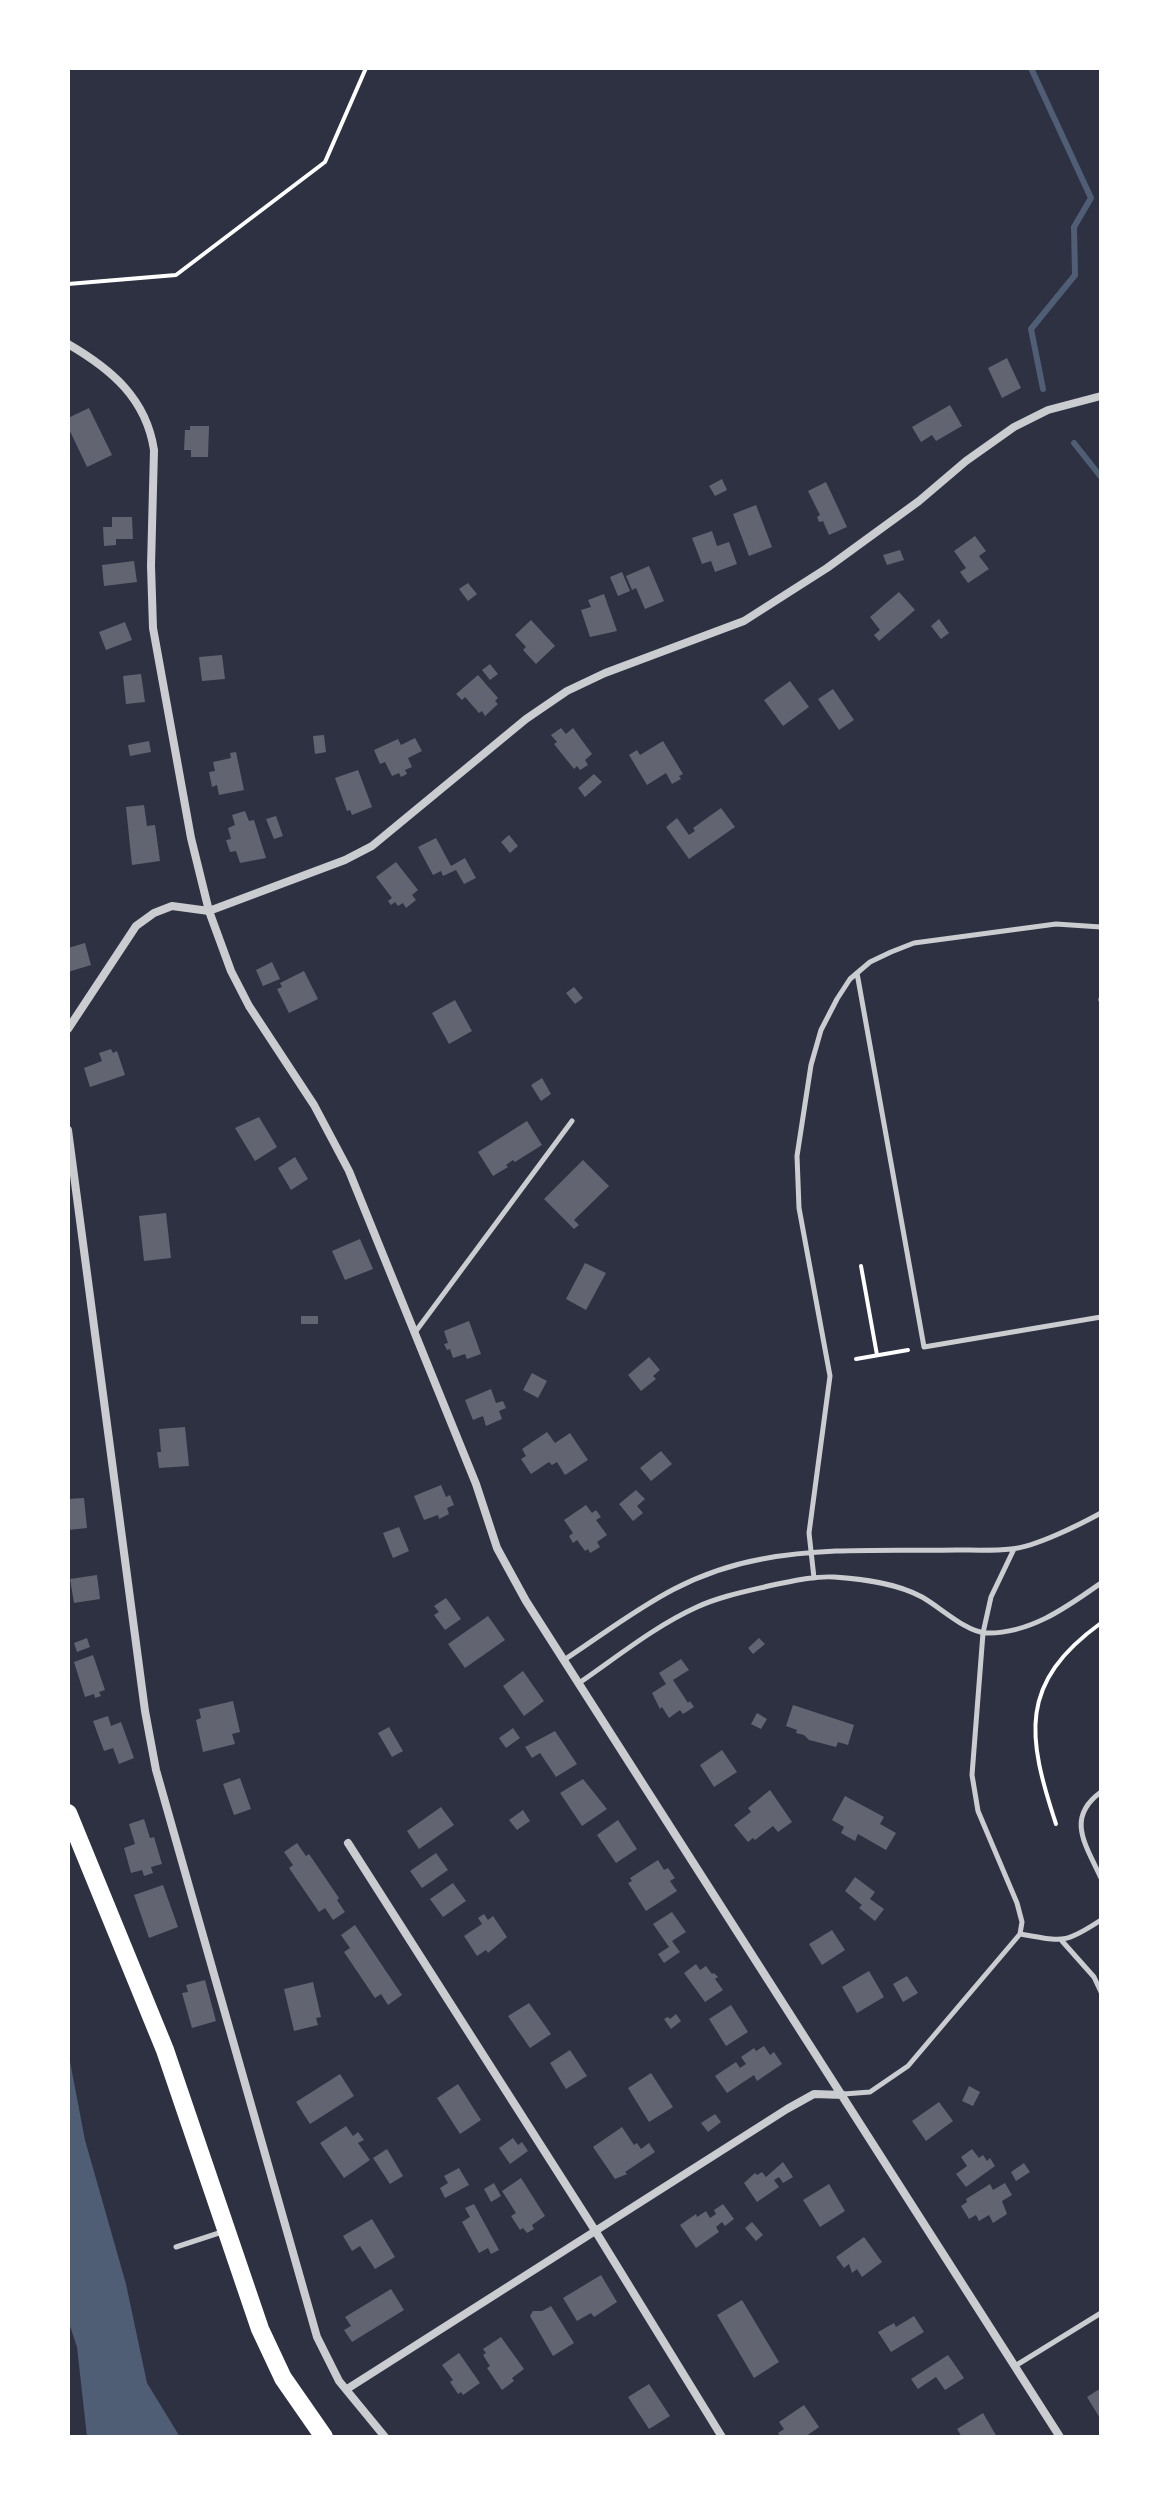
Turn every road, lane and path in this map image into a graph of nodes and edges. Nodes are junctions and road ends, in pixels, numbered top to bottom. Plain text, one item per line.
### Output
1 (366, 68) edge
2 (68, 284) edge
3 (68, 344) edge
4 (1101, 396) edge
5 (209, 911) junction
6 (1101, 927) edge
7 (857, 973) junction
8 (68, 1029) edge
9 (572, 1121) dead end
10 (68, 1130) edge
11 (861, 1266) dead end
12 (1101, 1317) edge
13 (414, 1336) junction
14 (908, 1350) dead end
15 (877, 1355) junction
16 (856, 1359) dead end
17 (1101, 1513) edge
18 (1014, 1549) junction
19 (810, 1553) junction
20 (814, 1578) junction
21 (1101, 1583) edge
22 (1101, 1623) edge
23 (983, 1633) junction
24 (564, 1660) junction
25 (579, 1684) junction
26 (1101, 1792) edge
27 (68, 1813) edge
28 (1056, 1824) dead end
29 (348, 1843) dead end
30 (1101, 1878) edge
31 (1101, 1920) edge
32 (1020, 1934) junction
33 (1061, 1940) junction
34 (1101, 1992) edge
35 (843, 2095) junction
36 (227, 2231) junction
37 (596, 2232) junction
38 (176, 2247) dead end
39 (1101, 2313) edge
40 (1015, 2366) junction
41 (347, 2389) junction
42 (323, 2437) edge
43 (385, 2437) edge
44 (722, 2437) edge
45 (1060, 2437) edge

1 - 2 path
3 - 5 street
4 - 5 street
5 - 8 street
5 - 13 street
6 - 7 lane
7 - 12 lane
7 - 19 lane
9 - 13 lane
10 - 41 street
11 - 15 path
13 - 24 street
14 - 15 path
15 - 16 path
17 - 18 lane
18 - 19 lane
18 - 23 lane
19 - 20 lane
19 - 24 lane
20 - 23 lane
20 - 25 lane
21 - 23 lane
22 - 28 path
23 - 32 lane
24 - 25 street
25 - 35 street
26 - 30 lane
27 - 36 highway
29 - 37 street
31 - 33 lane
32 - 33 lane
32 - 35 lane
33 - 34 lane
35 - 37 street
35 - 40 street
36 - 38 lane
36 - 42 highway
37 - 41 street
37 - 44 street
39 - 40 lane
40 - 45 street
41 - 43 street

